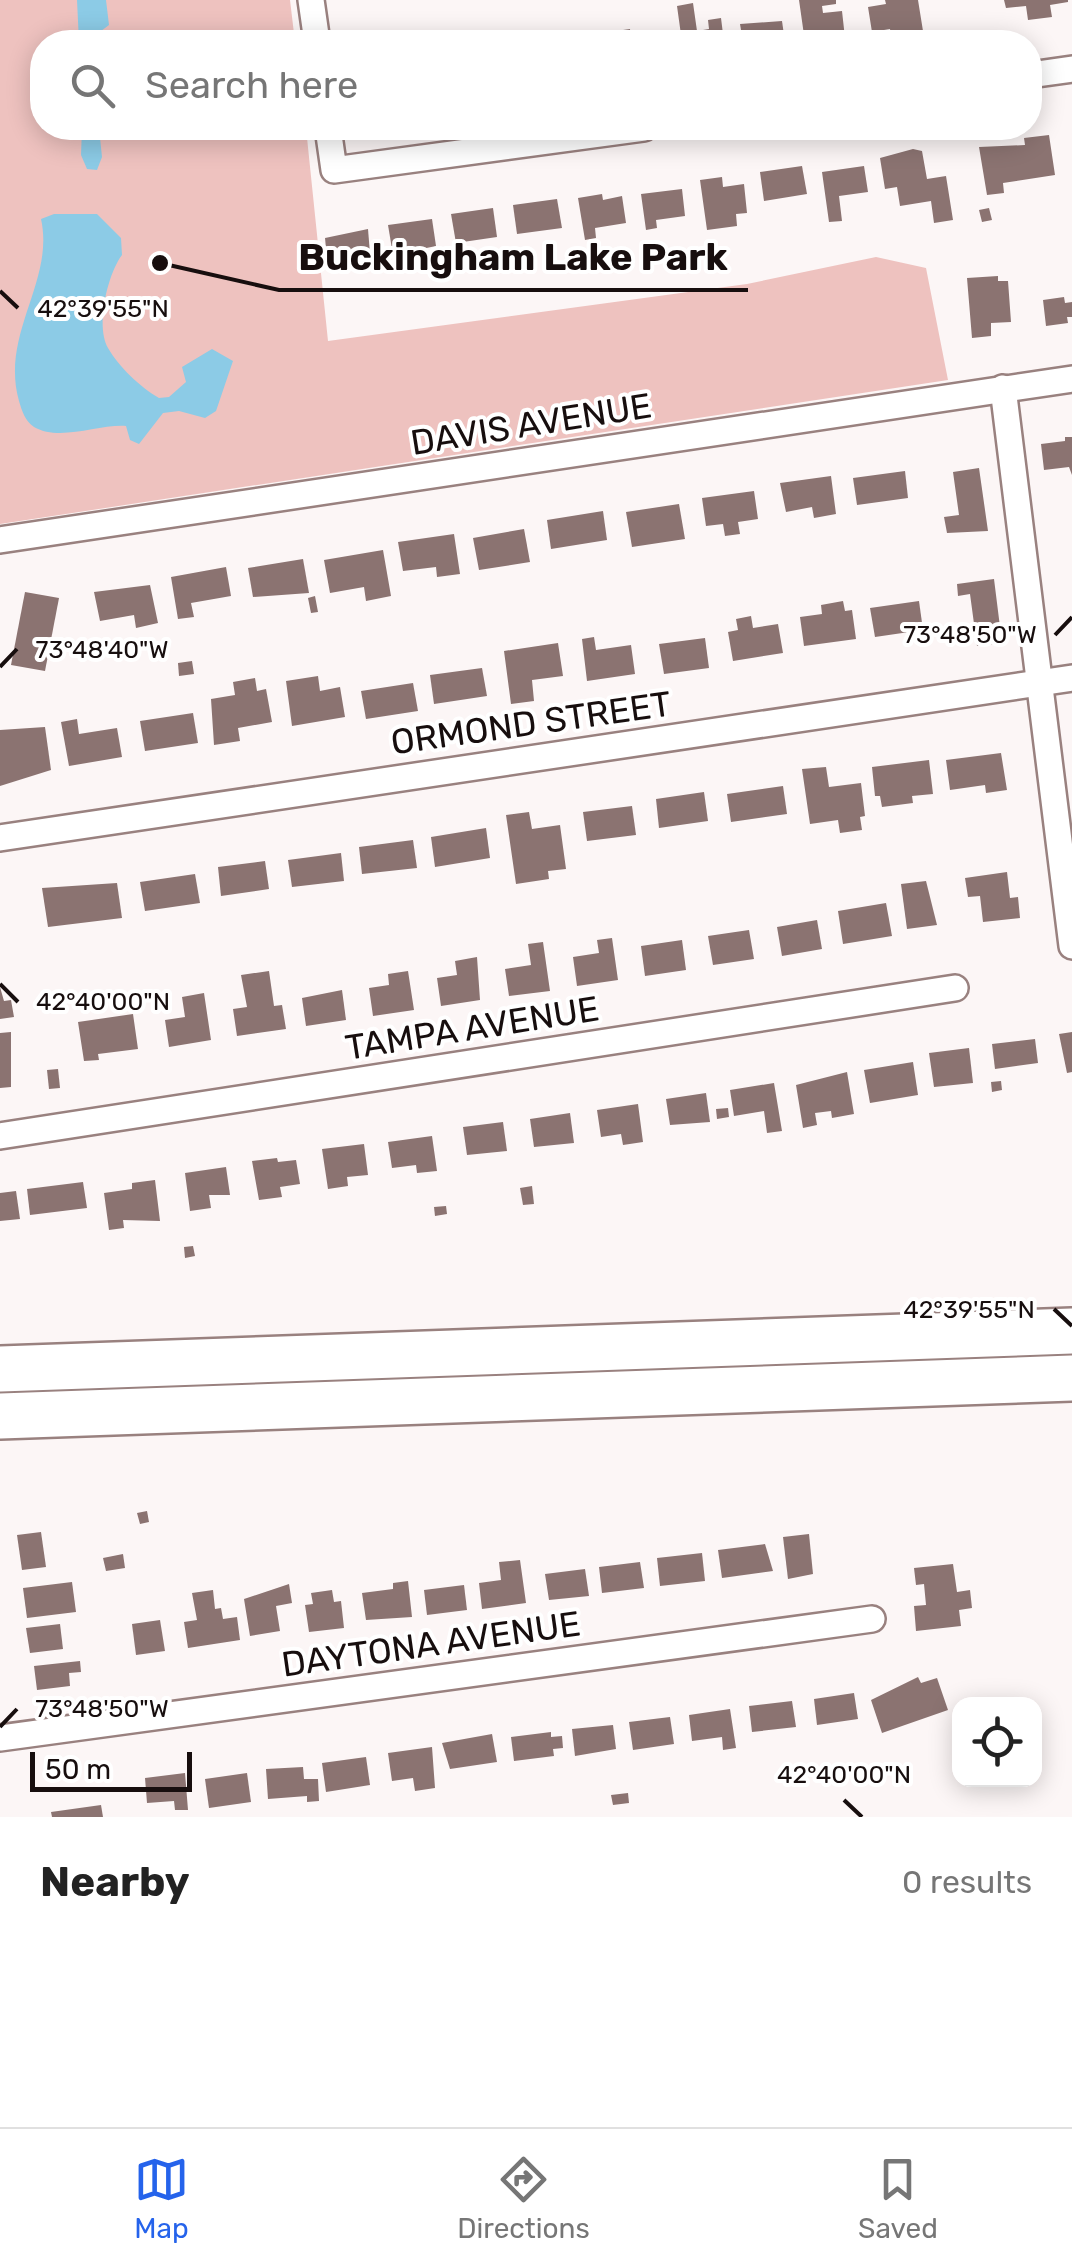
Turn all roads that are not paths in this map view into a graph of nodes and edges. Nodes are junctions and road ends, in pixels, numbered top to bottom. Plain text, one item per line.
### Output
1 (311, 0) edge
2 (315, 30) edge
3 (1072, 69) edge
4 (1042, 73) edge
5 (330, 140) edge
6 (555, 140) edge
7 (1072, 379) edge
8 (1003, 388) junction
9 (0, 540) edge
10 (1072, 678) edge
11 (1039, 682) junction
12 (0, 838) edge
13 (1072, 946) edge
14 (955, 988) dead end
15 (0, 1136) edge
16 (1072, 1309) edge
17 (1072, 1331) edge
18 (804, 1341) junction
19 (0, 1370) edge
20 (1072, 1378) edge
21 (854, 1386) junction
22 (1072, 1398) edge
23 (0, 1416) edge
24 (872, 1618) dead end
25 (0, 1738) edge

1 - 2 street
3 - 4 street
5 - 6 street
7 - 8 street, DAVIS AVENUE
8 - 9 street, DAVIS AVENUE
8 - 11 street
10 - 11 street, ORMOND STREET
11 - 12 street, ORMOND STREET
11 - 13 street
14 - 15 street, TAMPA AVENUE
16 - 18 highway
17 - 18 highway
18 - 19 highway
20 - 21 highway
21 - 22 highway
21 - 23 highway
24 - 25 street, DAYTONA AVENUE

